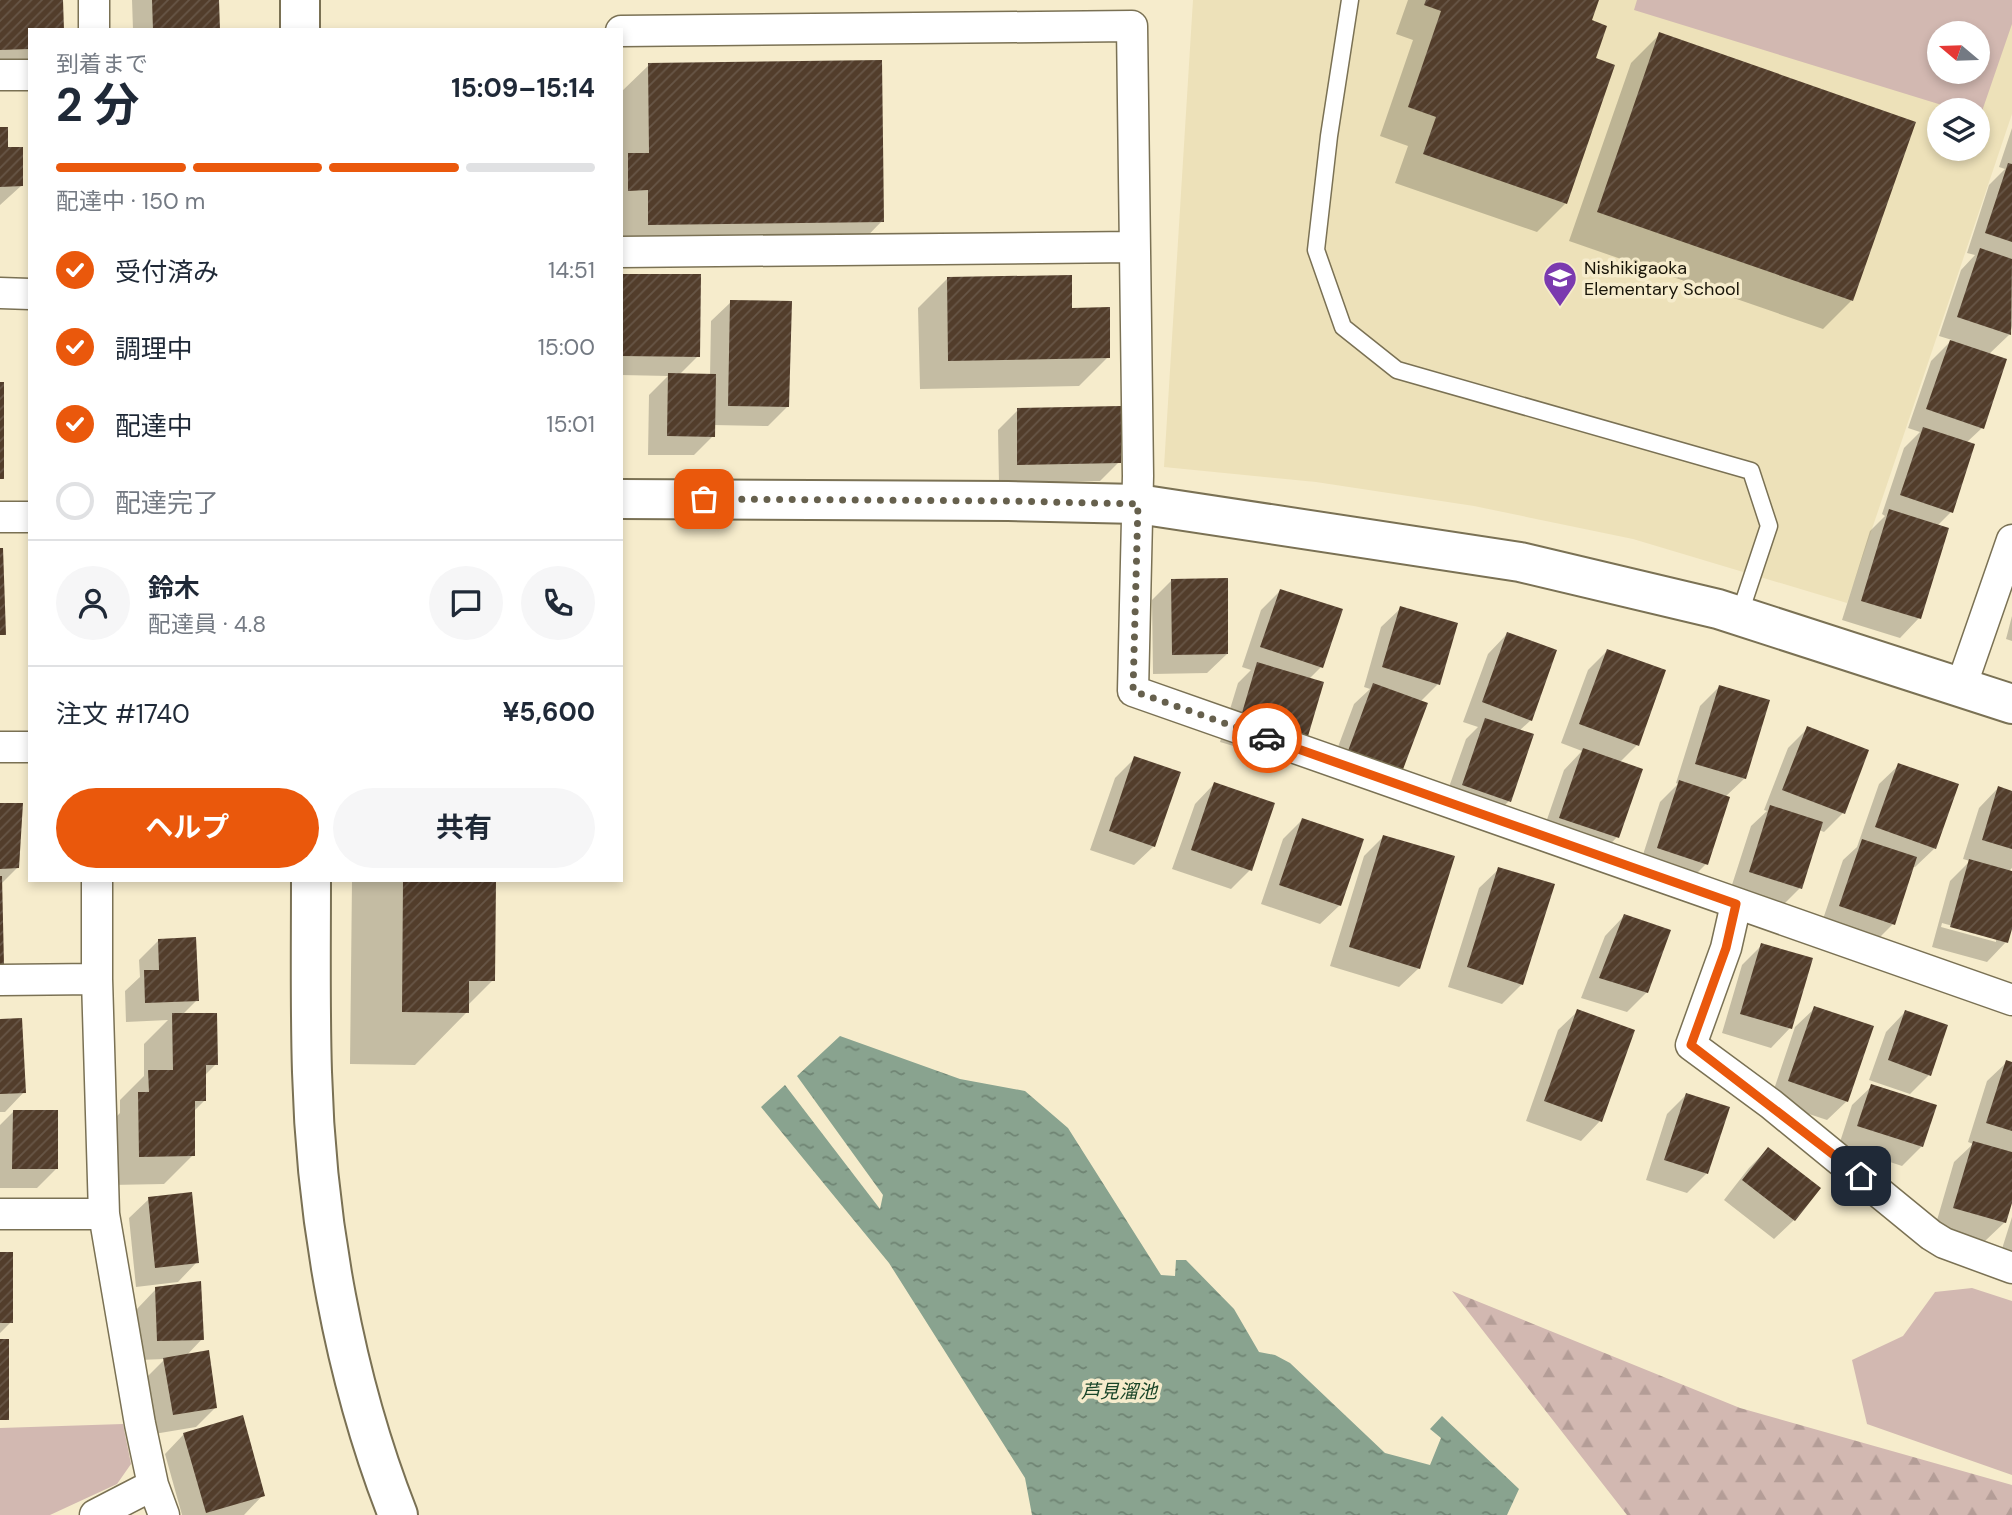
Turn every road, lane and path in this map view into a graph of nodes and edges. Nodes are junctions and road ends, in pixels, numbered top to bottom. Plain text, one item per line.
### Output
1 (94, 0) edge
2 (300, 0) edge
3 (1350, 0) edge
4 (94, 28) edge
5 (300, 28) edge
6 (623, 30) edge
7 (0, 75) edge
8 (28, 75) edge
9 (1134, 247) junction
10 (623, 252) edge
11 (0, 293) edge
12 (28, 294) edge
13 (623, 499) edge
14 (1138, 504) junction
15 (0, 517) edge
16 (28, 517) edge
17 (2012, 540) edge
18 (1739, 615) junction
19 (1961, 687) junction
20 (2012, 704) edge
21 (0, 747) edge
22 (28, 747) edge
23 (97, 882) edge
24 (310, 882) edge
25 (1736, 904) junction
26 (97, 979) junction
27 (0, 980) edge
28 (2012, 1000) edge
29 (0, 1214) edge
30 (104, 1214) junction
31 (2012, 1268) edge
32 (153, 1485) junction
33 (95, 1515) edge
34 (164, 1515) edge
35 (398, 1515) edge

1 - 4 street
2 - 5 street
3 - 18 lane
6 - 9 street
7 - 8 street
9 - 10 street
9 - 14 street
11 - 12 street
13 - 14 street
14 - 18 street
14 - 25 street
15 - 16 street
17 - 19 street
18 - 19 street
19 - 20 street
21 - 22 street
23 - 26 street
24 - 35 street
25 - 28 street
25 - 31 street
26 - 27 street
26 - 30 street
29 - 30 street
30 - 32 street
32 - 33 street
32 - 34 street

